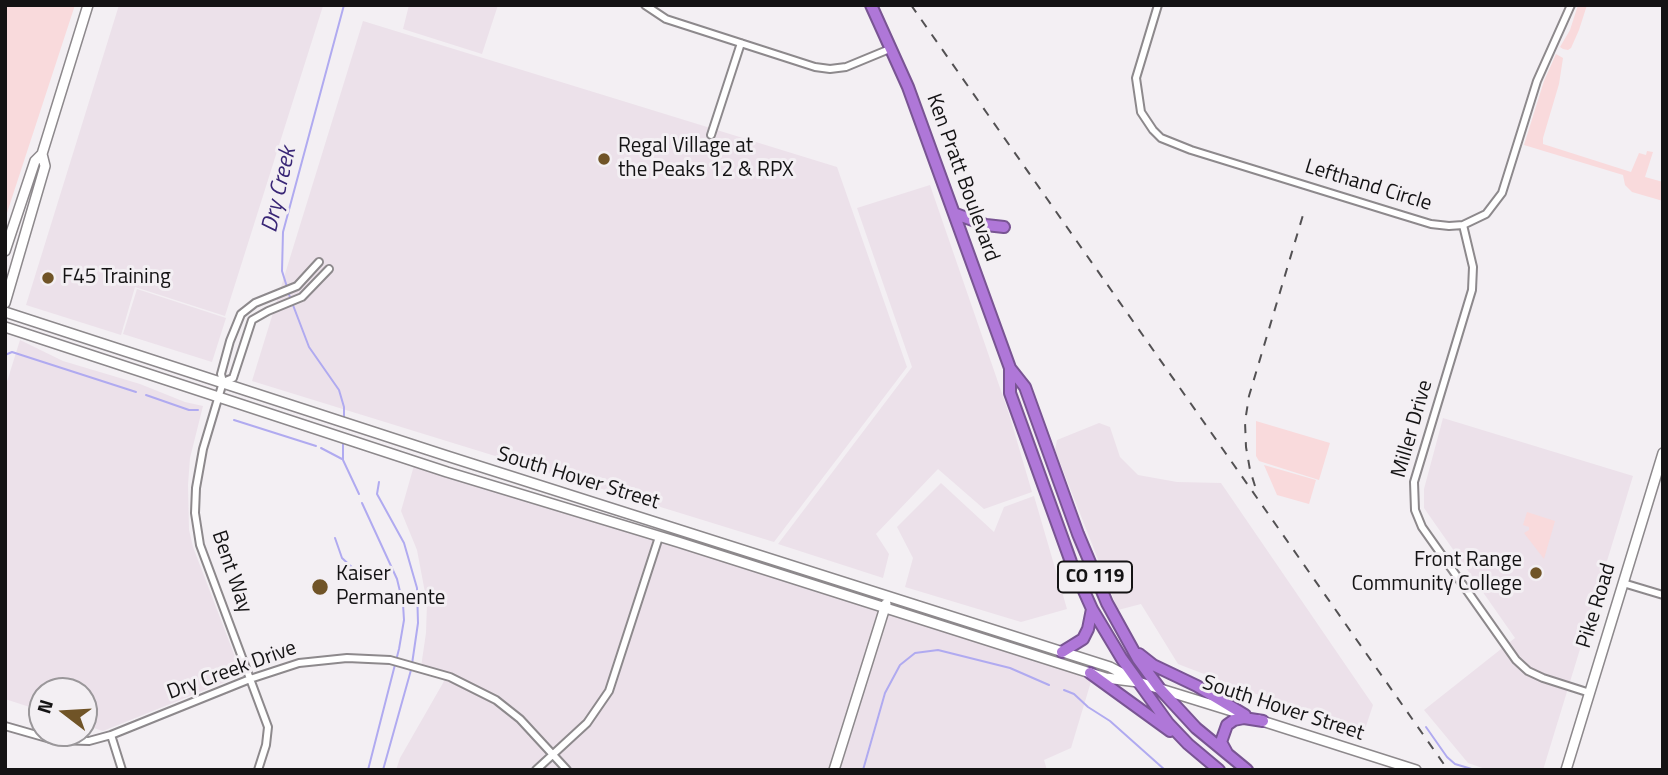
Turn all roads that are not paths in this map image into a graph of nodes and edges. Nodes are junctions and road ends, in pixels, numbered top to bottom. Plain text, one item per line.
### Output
1 (88, 5) edge
2 (645, 5) edge
3 (871, 5) edge
4 (1158, 5) edge
5 (1572, 5) edge
6 (741, 43) junction
7 (892, 48) junction
8 (711, 135) dead end
9 (42, 154) junction
10 (956, 214) junction
11 (1463, 225) junction
12 (1004, 227) dead end
13 (5, 251) edge
14 (319, 262) dead end
15 (329, 269) dead end
16 (5, 303) edge
17 (5, 312) edge
18 (5, 327) edge
19 (1010, 368) junction
20 (223, 382) junction
21 (219, 397) junction
22 (1663, 453) edge
23 (663, 524) junction
24 (659, 537) junction
25 (1623, 583) junction
26 (1663, 595) edge
27 (888, 596) junction
28 (885, 608) junction
29 (1092, 609) junction
30 (1126, 639) junction
31 (1062, 652) junction
32 (1090, 673) junction
33 (250, 679) junction
34 (1138, 682) junction
35 (1160, 689) junction
36 (1590, 692) junction
37 (1245, 715) junction
38 (1263, 721) junction
39 (5, 726) edge
40 (111, 735) junction
41 (1181, 737) junction
42 (554, 754) junction
43 (1228, 755) junction
44 (122, 770) edge
45 (258, 770) edge
46 (536, 770) edge
47 (567, 770) edge
48 (834, 770) edge
49 (1219, 770) edge
50 (1247, 770) edge
51 (1416, 770) edge
52 (1566, 770) edge

1 - 9 main road
2 - 6 street
3 - 7 highway, Ken Pratt Boulevard / CO 119
4 - 11 street, Lefthand Circle
5 - 11 street
6 - 7 street
6 - 8 street
7 - 10 highway, Ken Pratt Boulevard / CO 119
9 - 13 main road
9 - 16 main road
10 - 12 highway
10 - 19 highway, Ken Pratt Boulevard / CO 119
11 - 36 street, Miller Drive
14 - 20 street, Bent Way
15 - 20 street, Bent Way
17 - 20 main road, South Hover Street
18 - 21 main road, South Hover Street
19 - 29 highway, Ken Pratt Boulevard / CO 119
19 - 30 highway, Ken Pratt Boulevard / CO 119
20 - 21 street, Bent Way
20 - 23 main road, South Hover Street
21 - 24 main road, South Hover Street
21 - 33 street, Bent Way
22 - 25 main road, Pike Road
23 - 24 main road
23 - 27 main road, South Hover Street
24 - 28 main road, South Hover Street
24 - 42 street
25 - 26 street
25 - 36 main road, Pike Road
27 - 28 main road
27 - 31 main road, South Hover Street
28 - 32 main road, South Hover Street
28 - 48 main road
29 - 31 highway
29 - 34 highway, Ken Pratt Boulevard / CO 119
30 - 35 highway, Ken Pratt Boulevard / CO 119
30 - 37 highway
31 - 34 main road, South Hover Street
32 - 34 main road, South Hover Street
32 - 41 highway
33 - 40 street, Dry Creek Drive
33 - 42 street, Dry Creek Drive
33 - 45 street, Bent Way
34 - 35 main road, South Hover Street
34 - 41 highway, CO 119
35 - 37 main road, South Hover Street
35 - 43 highway, CO 119
36 - 52 main road, Pike Road
37 - 38 main road, South Hover Street
38 - 43 highway
38 - 51 main road, South Hover Street
39 - 40 street, Dry Creek Drive
40 - 44 street
41 - 49 highway, CO 119
42 - 46 street
42 - 47 street, Dry Creek Drive
43 - 50 highway, CO 119

